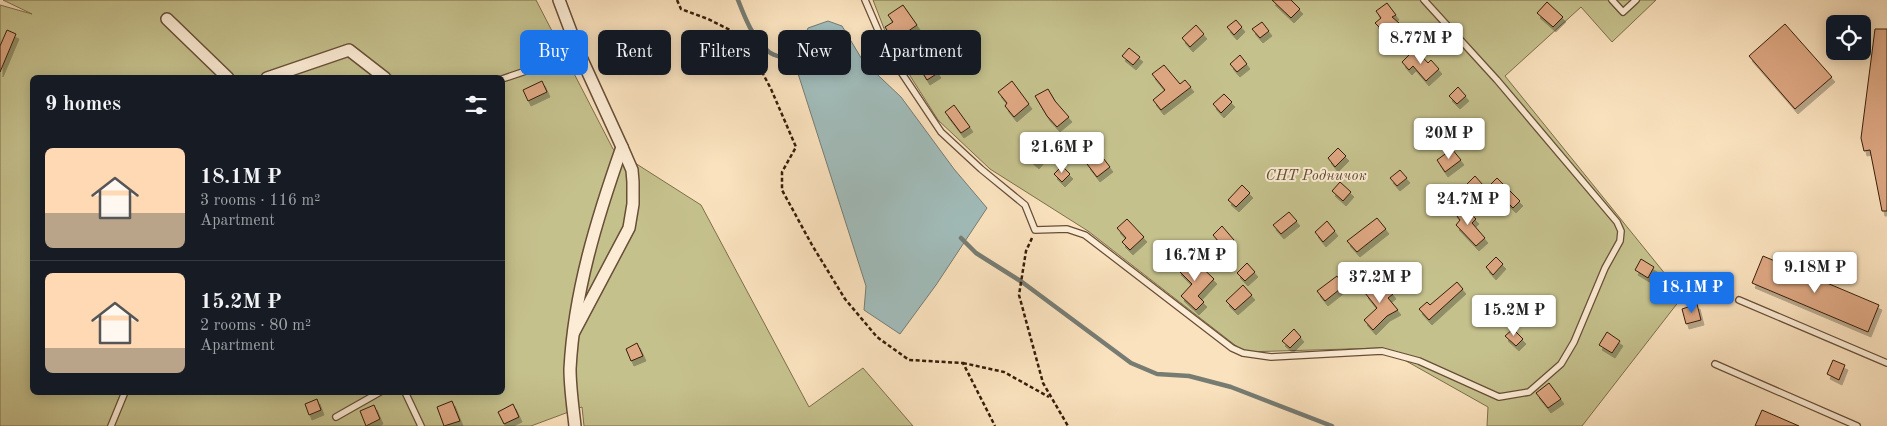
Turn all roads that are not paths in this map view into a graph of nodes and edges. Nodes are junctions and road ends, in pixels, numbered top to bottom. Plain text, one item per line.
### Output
1 (559, 0) edge
2 (865, 0) edge
3 (1424, 0) edge
4 (1612, 0) edge
5 (1636, 0) edge
6 (167, 19) dead end
7 (570, 30) edge
8 (520, 73) edge
9 (588, 74) edge
10 (225, 75) edge
11 (276, 75) edge
12 (381, 75) edge
13 (505, 78) edge
14 (622, 146) junction
15 (1739, 300) dead end
16 (574, 332) junction
17 (1887, 363) edge
18 (1715, 364) dead end
19 (124, 395) edge
20 (375, 395) edge
21 (406, 395) edge
22 (336, 417) dead end
23 (111, 426) edge
24 (420, 426) edge
25 (574, 426) edge
26 (1857, 426) edge

1 - 7 street
2 - 3 lane
4 - 5 lane
6 - 10 street
8 - 13 lane
9 - 14 street
11 - 12 street
14 - 16 street
14 - 16 street
15 - 17 lane
16 - 25 street
18 - 26 lane
19 - 23 lane
20 - 22 lane
21 - 24 lane

